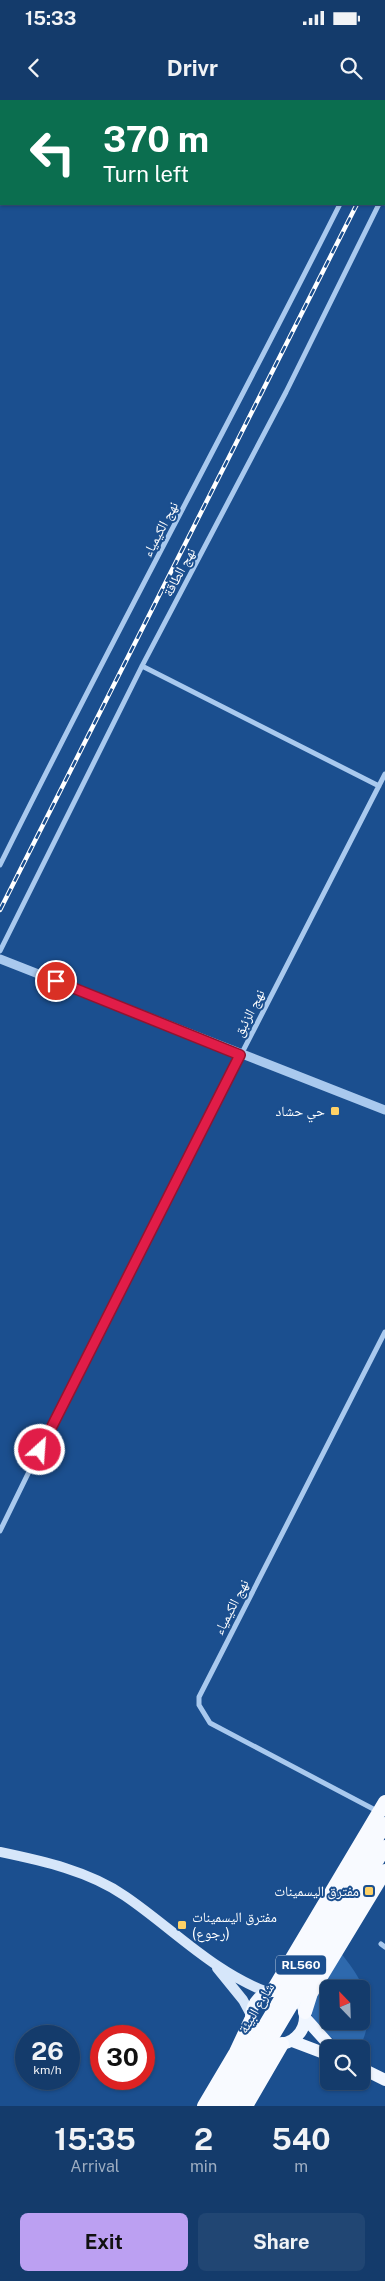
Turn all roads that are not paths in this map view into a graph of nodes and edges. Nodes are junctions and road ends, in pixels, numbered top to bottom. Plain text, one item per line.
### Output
1 (340, 205) edge
2 (379, 205) edge
3 (142, 666) junction
4 (385, 774) edge
5 (379, 786) junction
6 (0, 865) edge
7 (0, 951) edge
8 (0, 959) edge
9 (240, 1055) junction
10 (385, 1110) edge
11 (385, 1332) edge
12 (0, 1531) edge
13 (383, 1813) edge
14 (385, 1848) edge
15 (0, 1852) edge
16 (385, 1871) edge
17 (215, 1965) junction
18 (270, 1991) junction
19 (305, 2016) junction
20 (251, 2018) junction
21 (325, 2040) edge
22 (287, 2042) junction
23 (320, 2053) edge
24 (370, 2072) edge
25 (385, 2080) edge
26 (204, 2106) edge
27 (217, 2106) edge
28 (231, 2106) edge
29 (246, 2106) edge

1 - 6 street, نهج الكيمياء
2 - 3 street, نهج الطاقة
3 - 5 street
3 - 7 street, نهج الطاقة
4 - 5 street, نهج الزئبق
5 - 9 street, نهج الزئبق
8 - 9 street
9 - 10 street
9 - 12 street, نهج الزئبق
11 - 13 street, نهج الكيمياء
13 - 18 highway
13 - 27 highway, شارع البيئة / RL560, bridge
14 - 28 highway, RL560, bridge
15 - 17 main road
16 - 19 highway
17 - 18 main road
17 - 20 main road
18 - 19 main road
18 - 20 main road
19 - 21 main road
19 - 22 main road
20 - 22 main road
20 - 26 highway
22 - 23 main road
22 - 29 highway
24 - 25 main road

